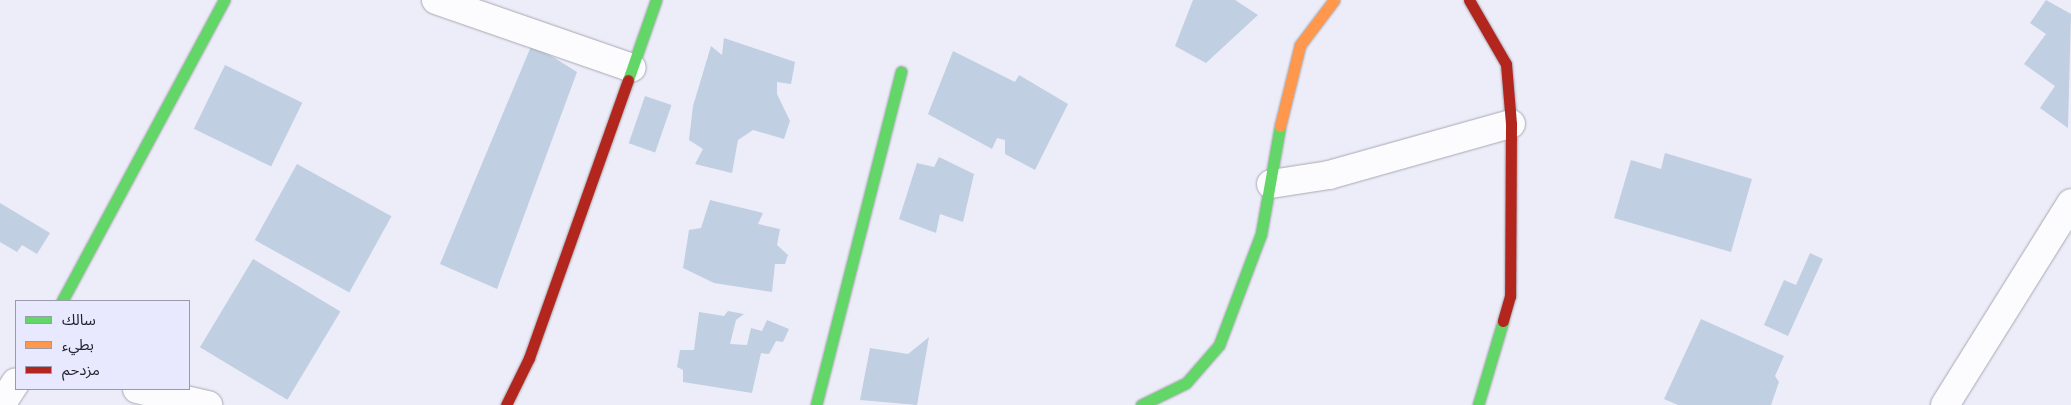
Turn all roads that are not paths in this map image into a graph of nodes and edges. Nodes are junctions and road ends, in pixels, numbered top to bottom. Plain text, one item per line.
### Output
1 (224, 0) edge
2 (436, 0) edge
3 (656, 0) edge
4 (1334, 0) edge
5 (1469, 0) edge
6 (632, 68) junction
7 (901, 72) dead end
8 (1511, 124) junction
9 (1271, 184) junction
10 (2071, 203) edge
11 (63, 300) edge
12 (15, 384) edge
13 (140, 390) edge
14 (1, 405) edge
15 (208, 405) edge
16 (506, 405) edge
17 (816, 405) edge
18 (1141, 405) edge
19 (1478, 405) edge
20 (1944, 405) edge

1 - 11 street
2 - 6 street
3 - 6 street
4 - 9 street
5 - 8 street
6 - 16 street
7 - 17 street
8 - 9 street
8 - 19 street
9 - 18 street
10 - 20 street
12 - 14 street
13 - 15 street

